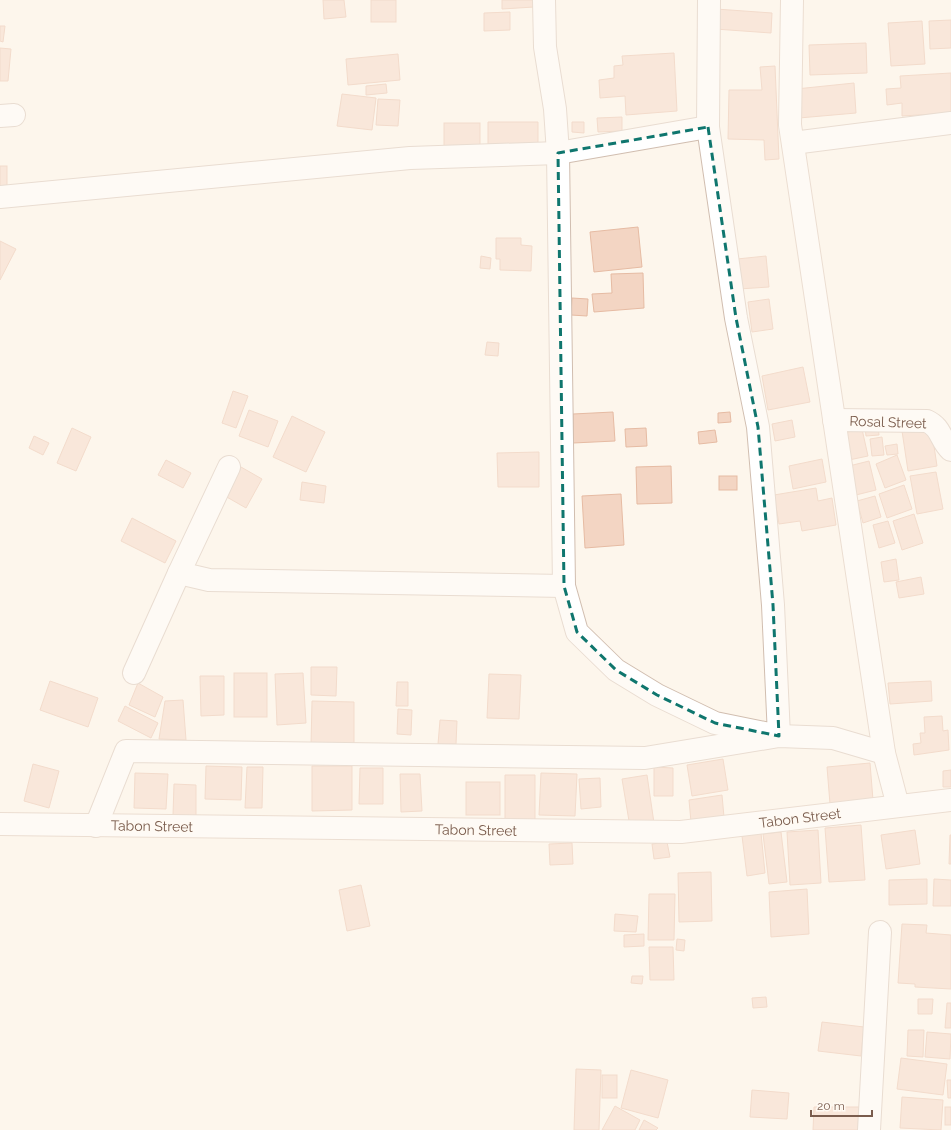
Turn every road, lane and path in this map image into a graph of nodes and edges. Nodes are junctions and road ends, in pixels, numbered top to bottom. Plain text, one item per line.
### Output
1 (544, 0) edge
2 (709, 0) edge
3 (792, 0) edge
4 (951, 122) edge
5 (708, 127) junction
6 (793, 143) junction
7 (558, 153) junction
8 (0, 198) edge
9 (834, 420) junction
10 (951, 450) edge
11 (229, 467) dead end
12 (179, 573) junction
13 (564, 586) junction
14 (134, 673) dead end
15 (779, 736) junction
16 (884, 753) junction
17 (951, 800) edge
18 (898, 806) junction
19 (0, 824) edge
20 (96, 826) junction
21 (880, 932) dead end
22 (869, 1130) edge

1 - 7 street
2 - 5 street
3 - 6 street
4 - 6 street
5 - 7 street
5 - 15 street
6 - 9 street
7 - 8 street
7 - 13 street
9 - 10 street, Rosal Street
9 - 16 street
11 - 12 street
12 - 13 street
12 - 14 street
13 - 15 street
15 - 16 street
15 - 20 street
16 - 18 street
17 - 18 street, Tabon Street
18 - 20 street, Tabon Street
19 - 20 street, Tabon Street
21 - 22 street

